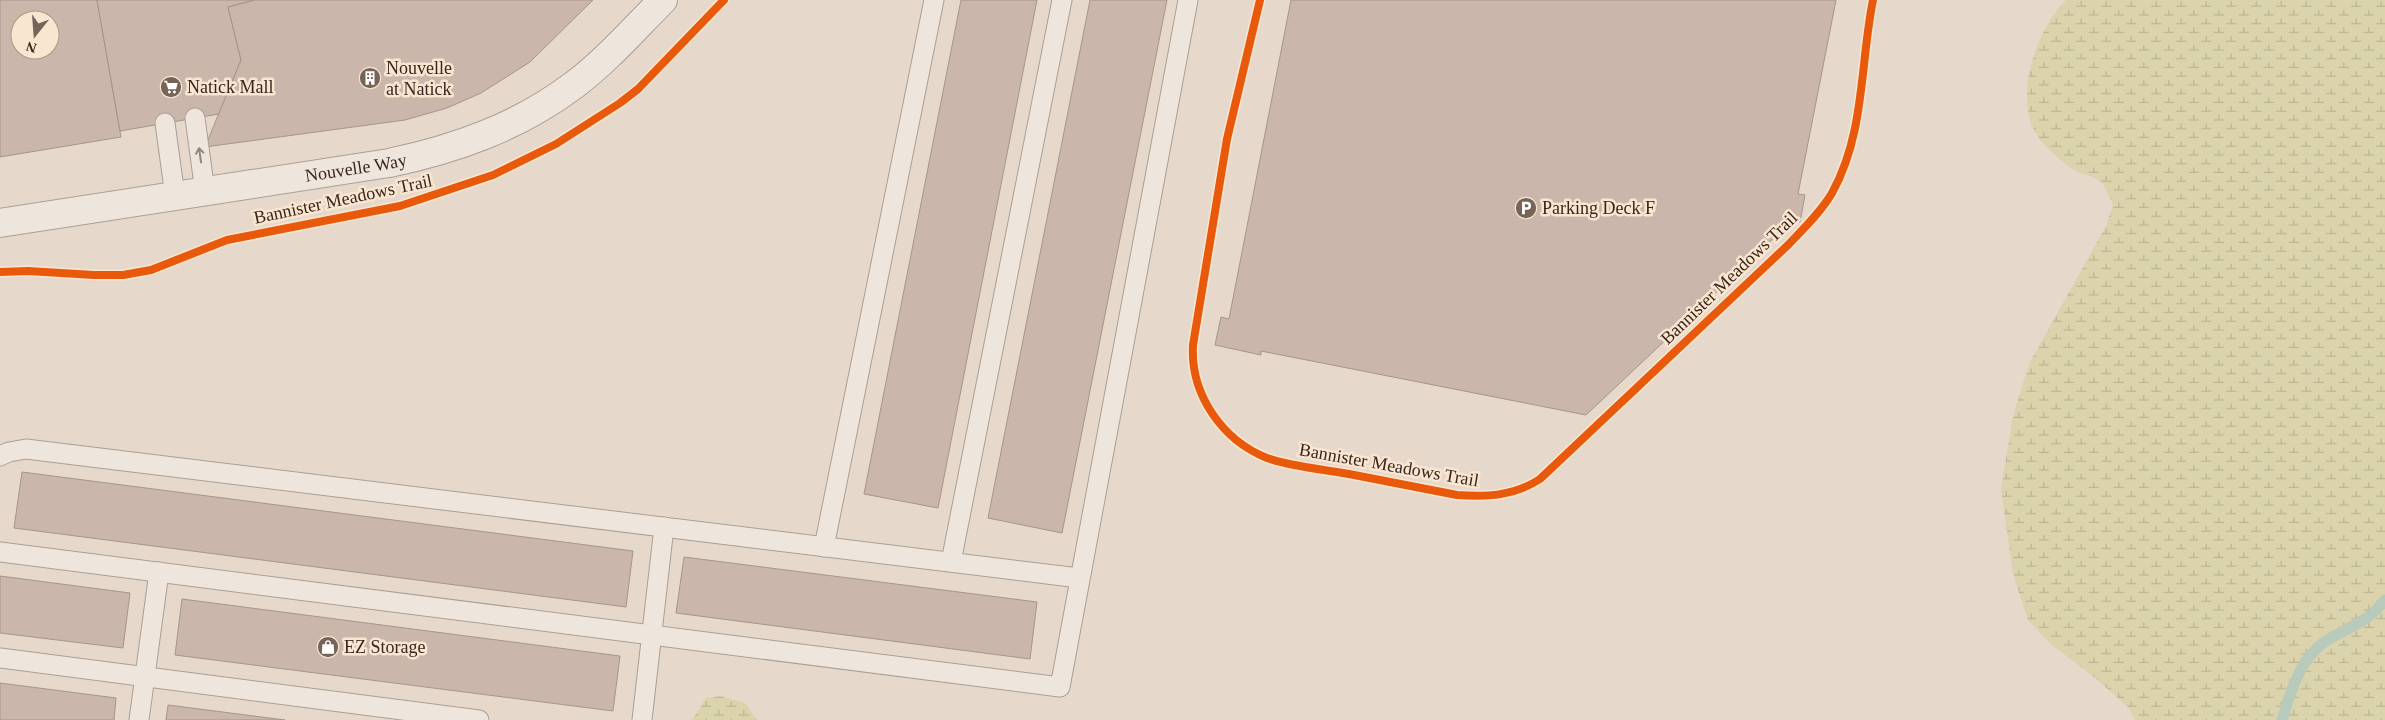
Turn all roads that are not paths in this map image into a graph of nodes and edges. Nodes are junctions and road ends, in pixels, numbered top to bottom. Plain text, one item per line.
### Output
1 (663, 0) edge
2 (934, 0) edge
3 (1062, 0) edge
4 (1188, 0) edge
5 (195, 118) dead end
6 (165, 123) dead end
7 (205, 192) junction
8 (175, 196) junction
9 (0, 223) edge
10 (0, 456) edge
11 (664, 528) junction
12 (824, 547) junction
13 (0, 552) edge
14 (951, 562) junction
15 (159, 572) junction
16 (1079, 578) junction
17 (652, 635) junction
18 (0, 658) edge
19 (145, 677) junction
20 (140, 720) edge
21 (479, 720) edge
22 (642, 720) edge

1 - 7 street, Nouvelle Way
2 - 12 lane
3 - 14 lane
4 - 16 lane
7 -> 5 lane
6 - 8 lane
7 - 8 street, Nouvelle Way
8 - 9 street, Nouvelle Way
10 - 11 lane
11 - 12 lane
11 - 17 lane
12 - 14 lane
13 - 15 lane
14 - 16 lane
15 - 17 lane
15 - 19 lane
16 - 17 lane
17 - 22 lane
18 - 19 lane
19 - 20 lane
19 - 21 lane

